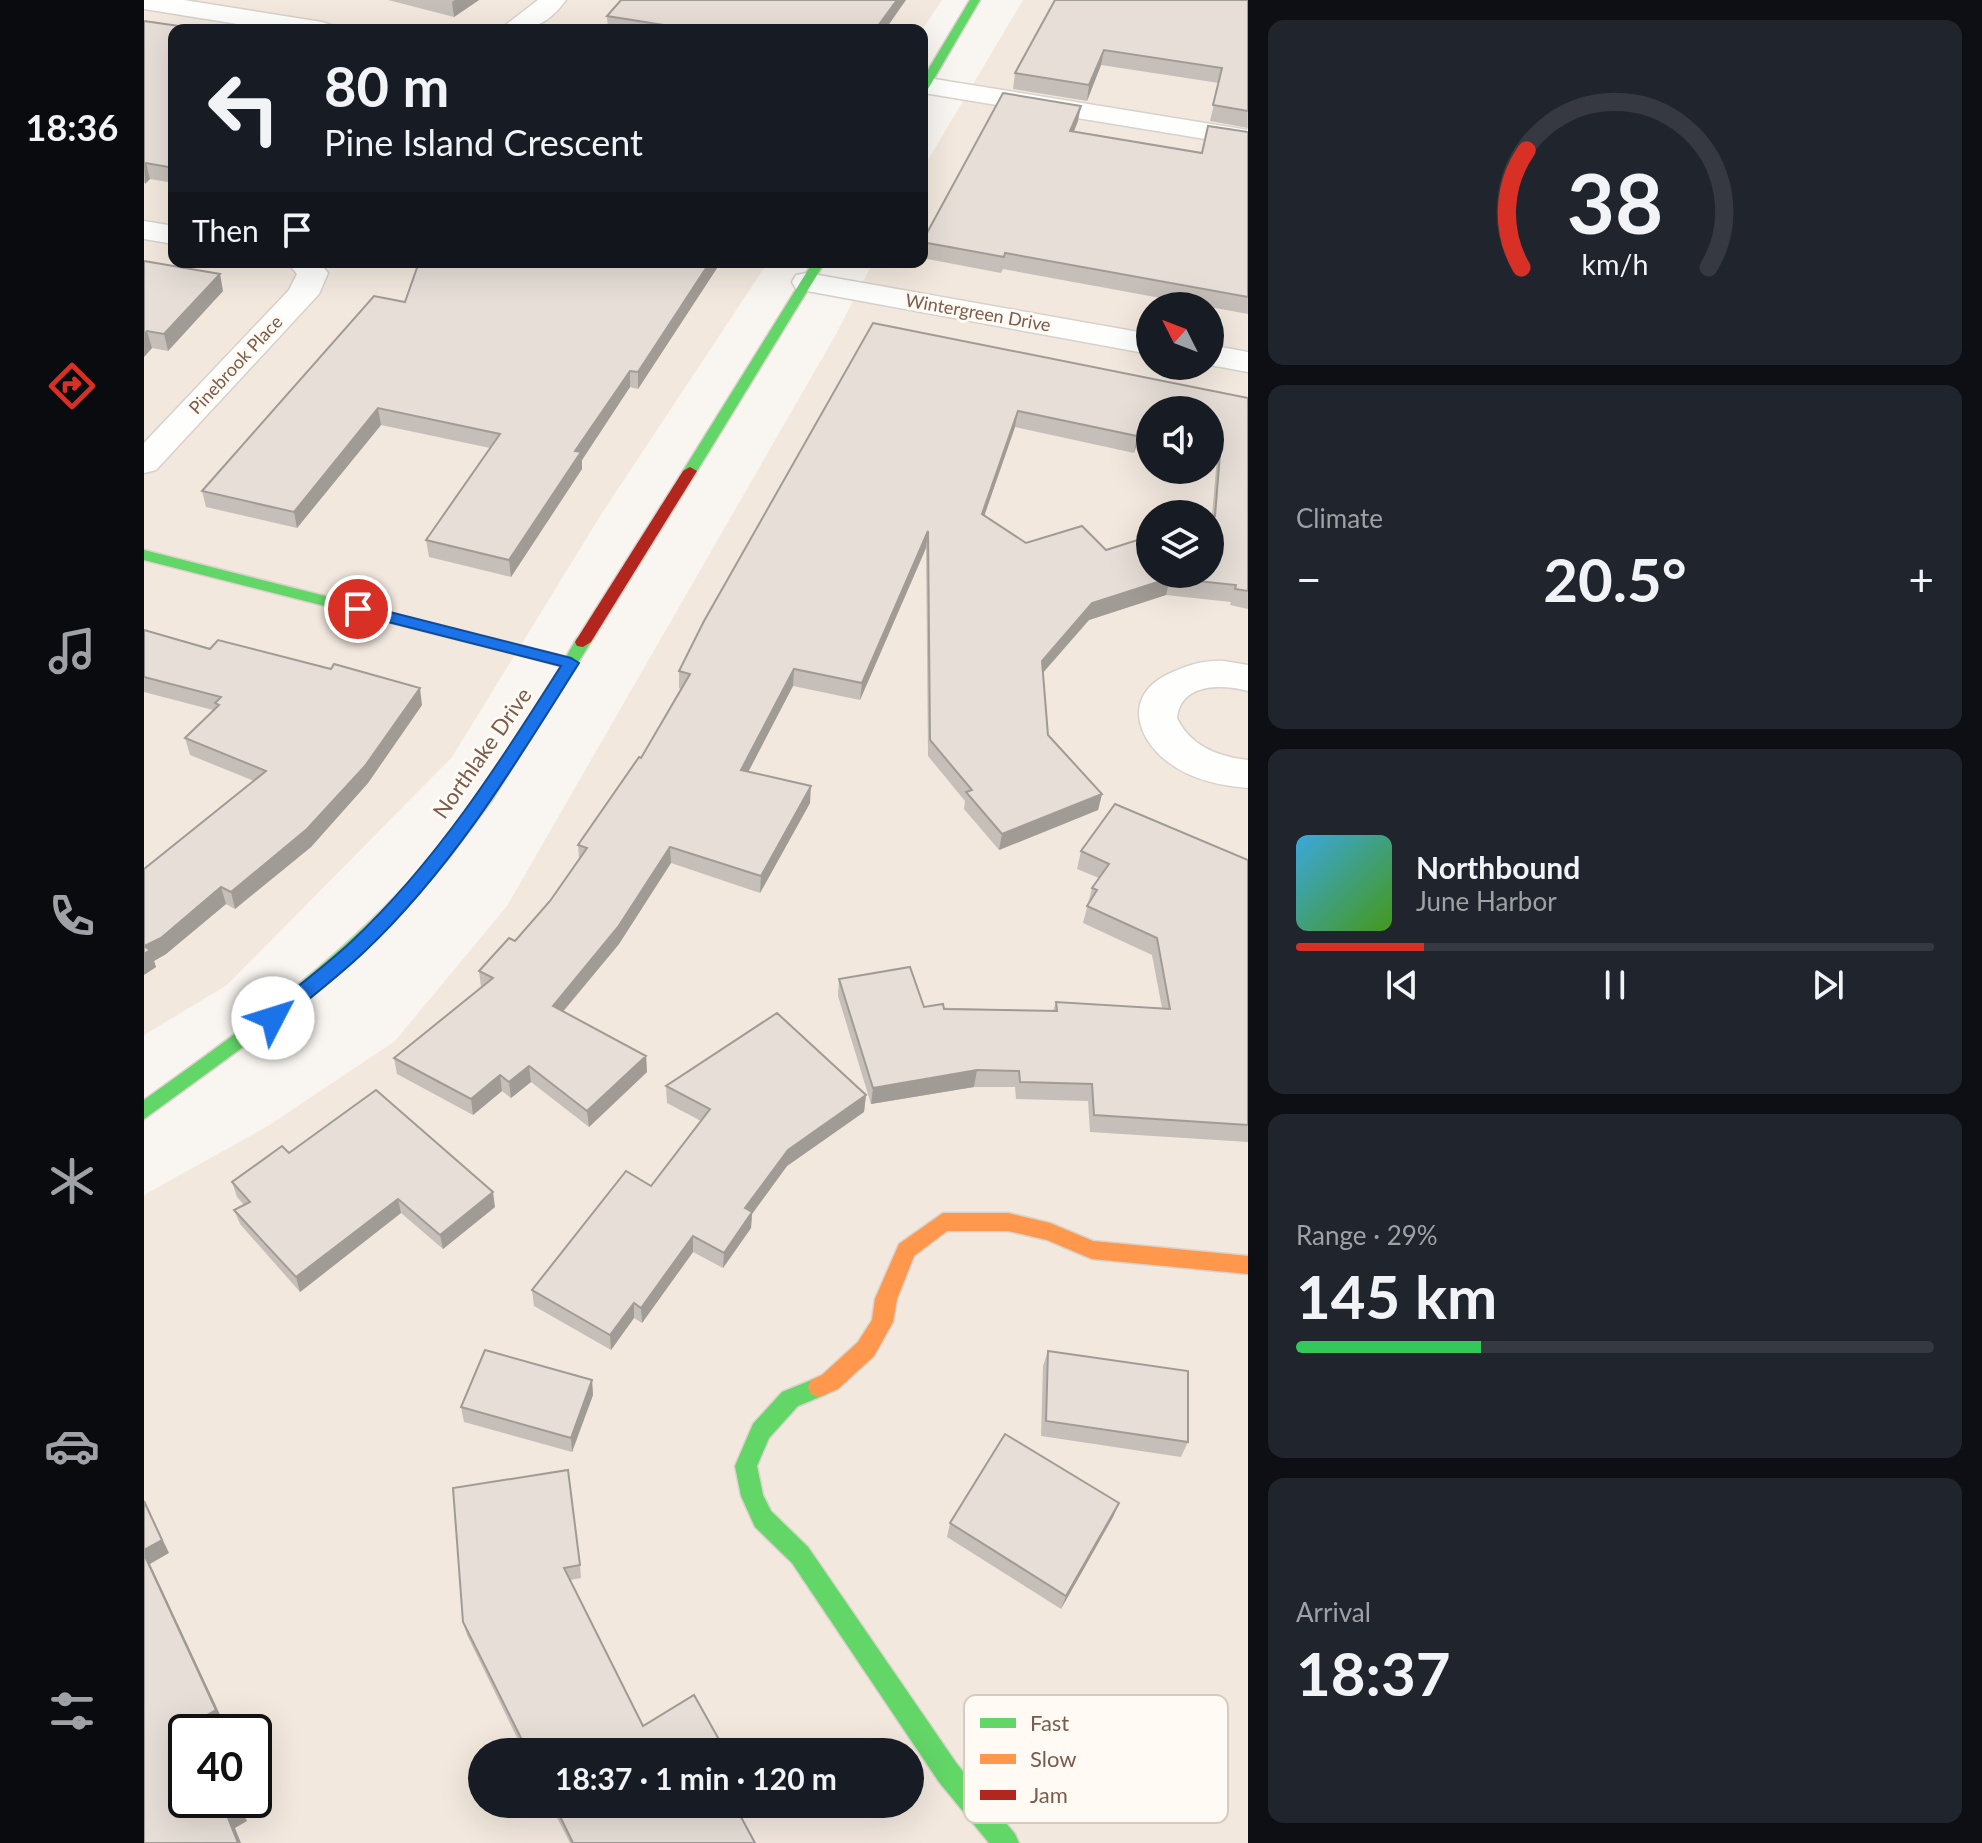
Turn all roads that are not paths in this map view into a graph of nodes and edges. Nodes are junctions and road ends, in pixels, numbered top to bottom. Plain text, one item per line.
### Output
1 (553, 0) edge
2 (975, 0) edge
3 (144, 1) edge
4 (285, 24) edge
5 (522, 24) edge
6 (928, 79) edge
7 (928, 88) edge
8 (1248, 138) edge
9 (144, 230) edge
10 (168, 234) edge
11 (308, 268) edge
12 (813, 272) edge
13 (1136, 341) edge
14 (1224, 358) edge
15 (1248, 362) edge
16 (144, 463) edge
17 (144, 555) edge
18 (571, 663) junction
19 (1248, 678) edge
20 (1248, 774) edge
21 (144, 1111) edge
22 (1248, 1265) edge
23 (964, 1792) edge
24 (989, 1823) edge
25 (1006, 1843) edge

1 - 5 street
2 - 6 street
3 - 4 street
7 - 8 street
9 - 10 street
11 - 16 street, Pinebrook Place
12 - 13 street, Wintergreen Drive
12 - 18 street, Northlake Drive
14 - 15 street
17 - 18 street
18 - 21 street, Northlake Drive
19 - 20 street
22 - 23 street
24 - 25 street

